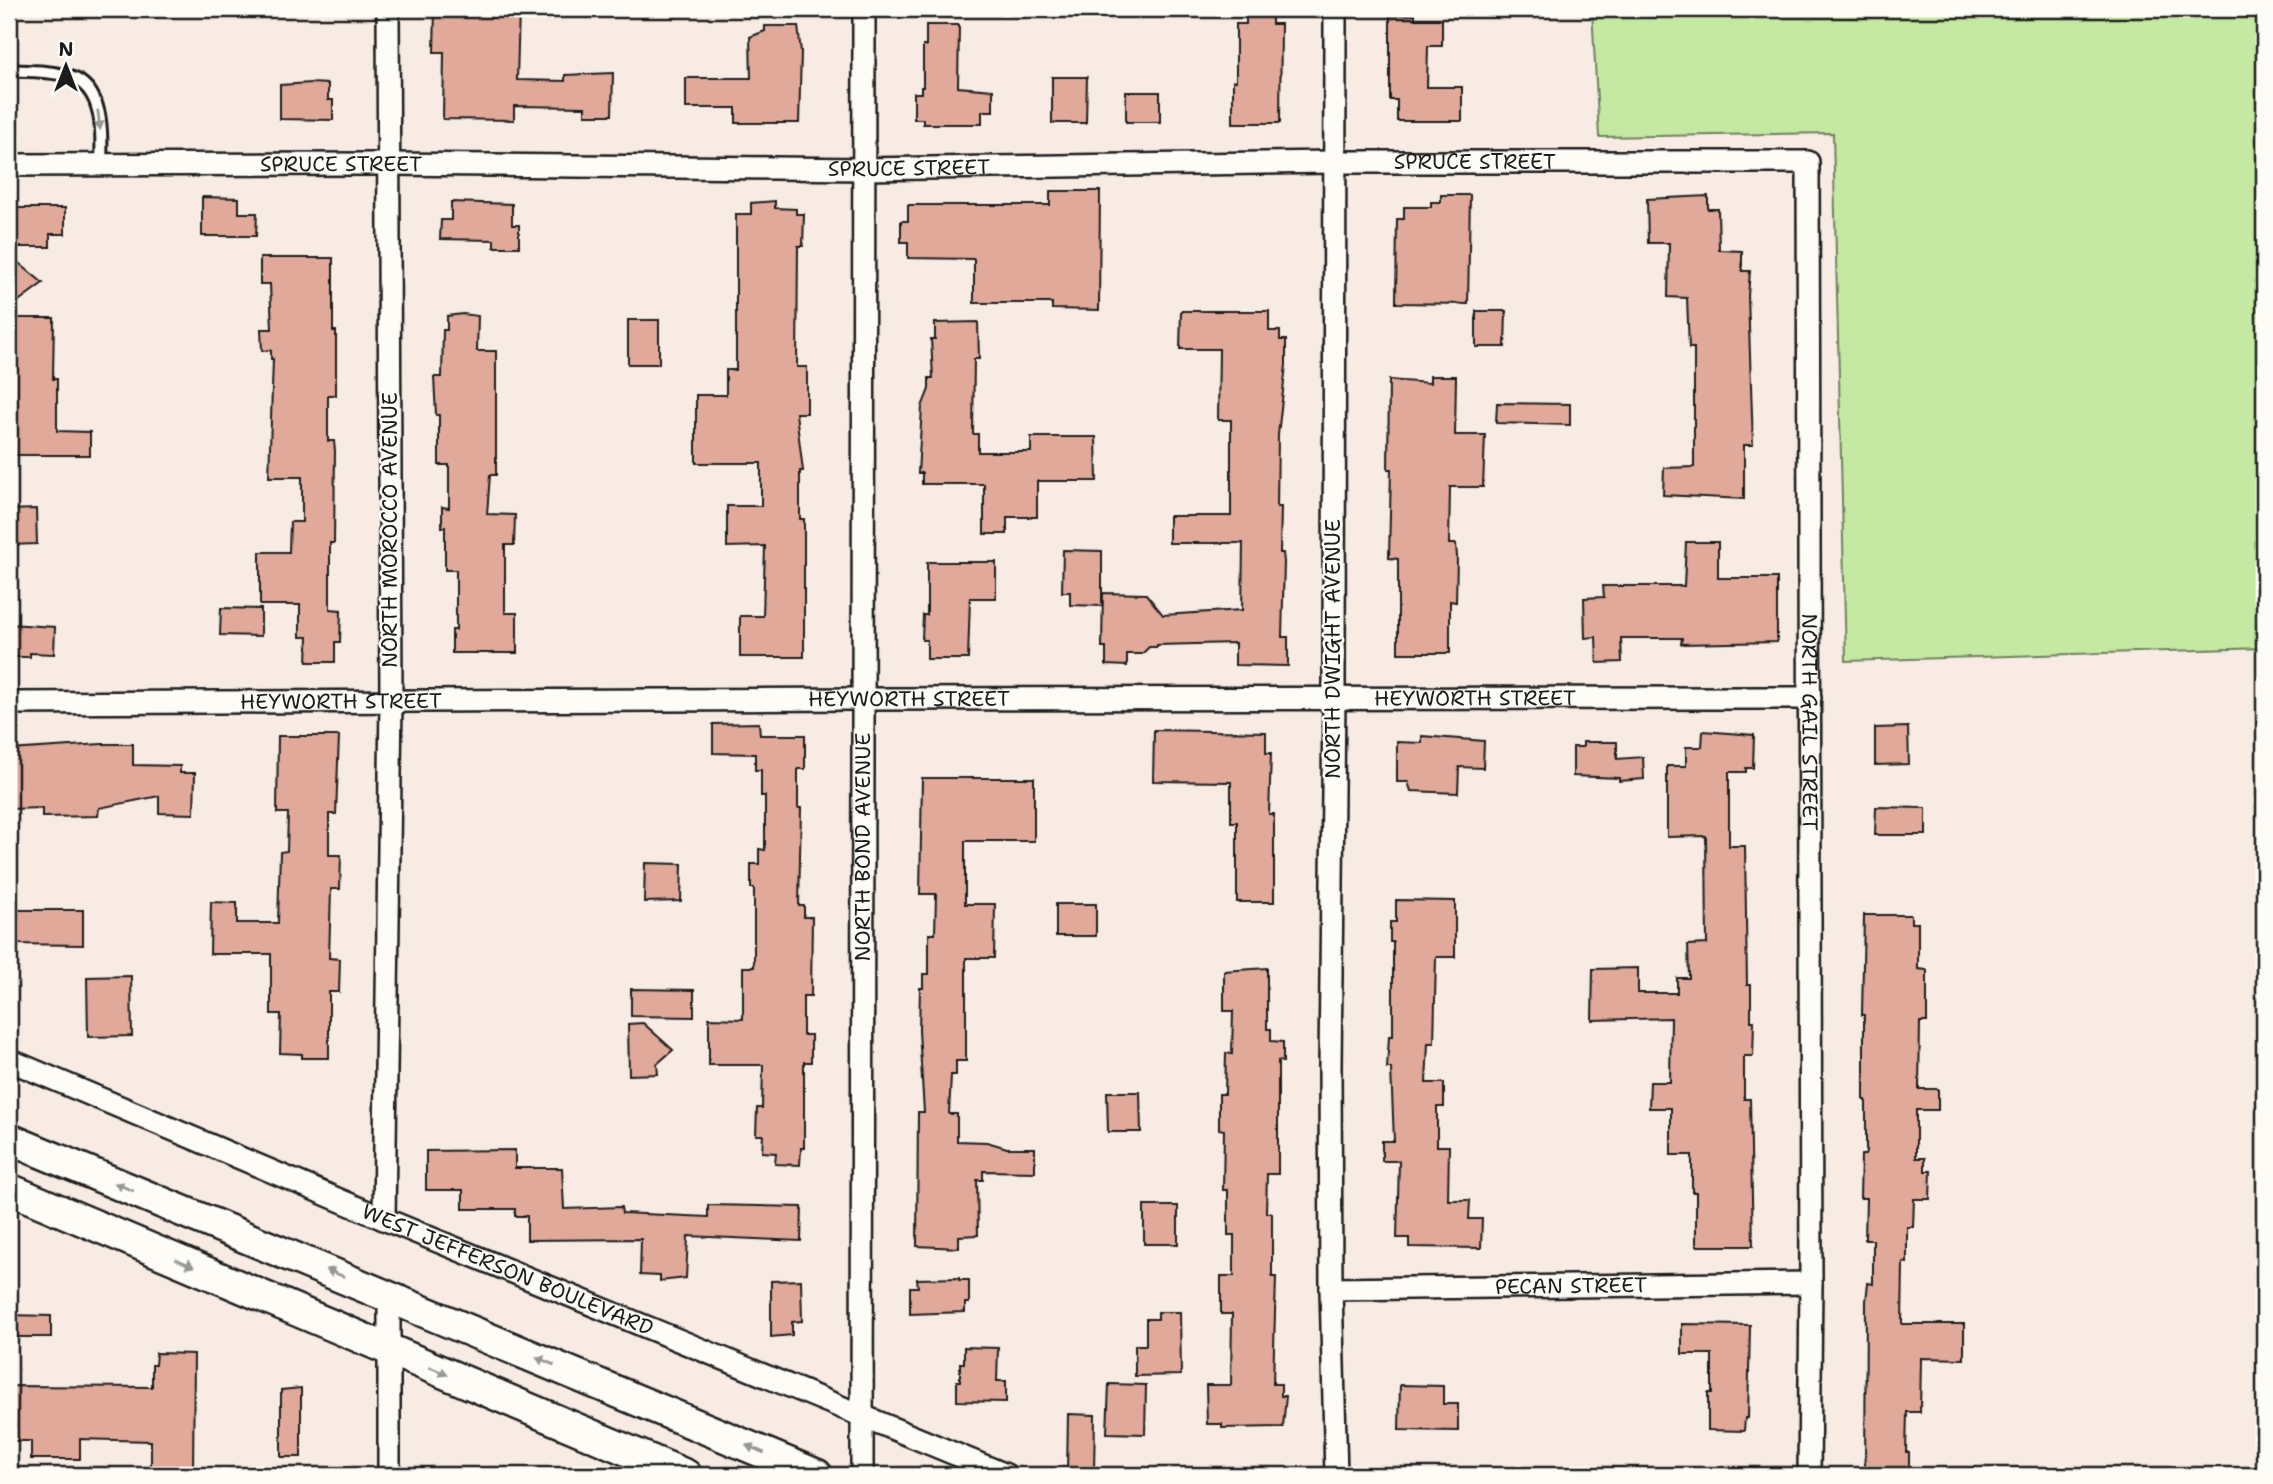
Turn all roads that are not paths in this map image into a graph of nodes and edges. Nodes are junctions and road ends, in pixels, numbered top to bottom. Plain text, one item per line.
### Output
1 (388, 9) edge
2 (864, 9) edge
3 (1335, 9) edge
4 (9, 70) edge
5 (1334, 162) junction
6 (1808, 162) joint
7 (388, 164) junction
8 (9, 165) edge
9 (101, 165) junction
10 (863, 169) junction
11 (1334, 698) junction
12 (1810, 698) junction
13 (863, 699) junction
14 (391, 701) junction
15 (9, 703) edge
16 (9, 1060) edge
17 (9, 1139) edge
18 (9, 1189) edge
19 (384, 1219) junction
20 (1811, 1283) junction
21 (1331, 1289) junction
22 (389, 1295) junction
23 (389, 1349) junction
24 (862, 1416) junction
25 (388, 1475) edge
26 (685, 1475) edge
27 (817, 1475) edge
28 (862, 1475) edge
29 (1006, 1475) edge
30 (1336, 1475) edge
31 (1507, 1475) edge
32 (1618, 1475) edge
33 (1809, 1475) edge

1 - 7 street, NORTH MOROCCO AVENUE
2 - 10 street, NORTH BOND AVENUE
3 - 5 street, NORTH DWIGHT AVENUE
4 -> 9 lane
5 - 6 street, SPRUCE STREET
5 - 10 street, SPRUCE STREET
5 - 11 street, NORTH DWIGHT AVENUE
6 - 12 street, NORTH GAIL STREET
7 - 9 street, SPRUCE STREET
7 - 10 street, SPRUCE STREET
7 - 14 street, NORTH MOROCCO AVENUE
8 - 9 street, SPRUCE STREET
10 - 13 street, NORTH BOND AVENUE
11 - 12 street, HEYWORTH STREET
11 - 13 street, HEYWORTH STREET
11 - 21 street, NORTH DWIGHT AVENUE
12 - 20 street, NORTH GAIL STREET
13 - 14 street, HEYWORTH STREET
13 - 24 street, NORTH BOND AVENUE
14 - 15 street, HEYWORTH STREET
14 - 19 street, NORTH MOROCCO AVENUE
16 - 19 street, WEST JEFFERSON BOULEVARD
22 -> 17 main road
18 -> 23 main road
19 - 24 street, WEST JEFFERSON BOULEVARD
20 - 21 street, PECAN STREET
20 - 33 street, NORTH GAIL STREET
21 - 30 street, NORTH DWIGHT AVENUE
22 - 23 street
27 -> 22 main road
23 - 25 street
23 -> 26 main road
24 - 28 street, NORTH BOND AVENUE
24 - 29 street, WEST JEFFERSON BOULEVARD
31 - 32 lane

